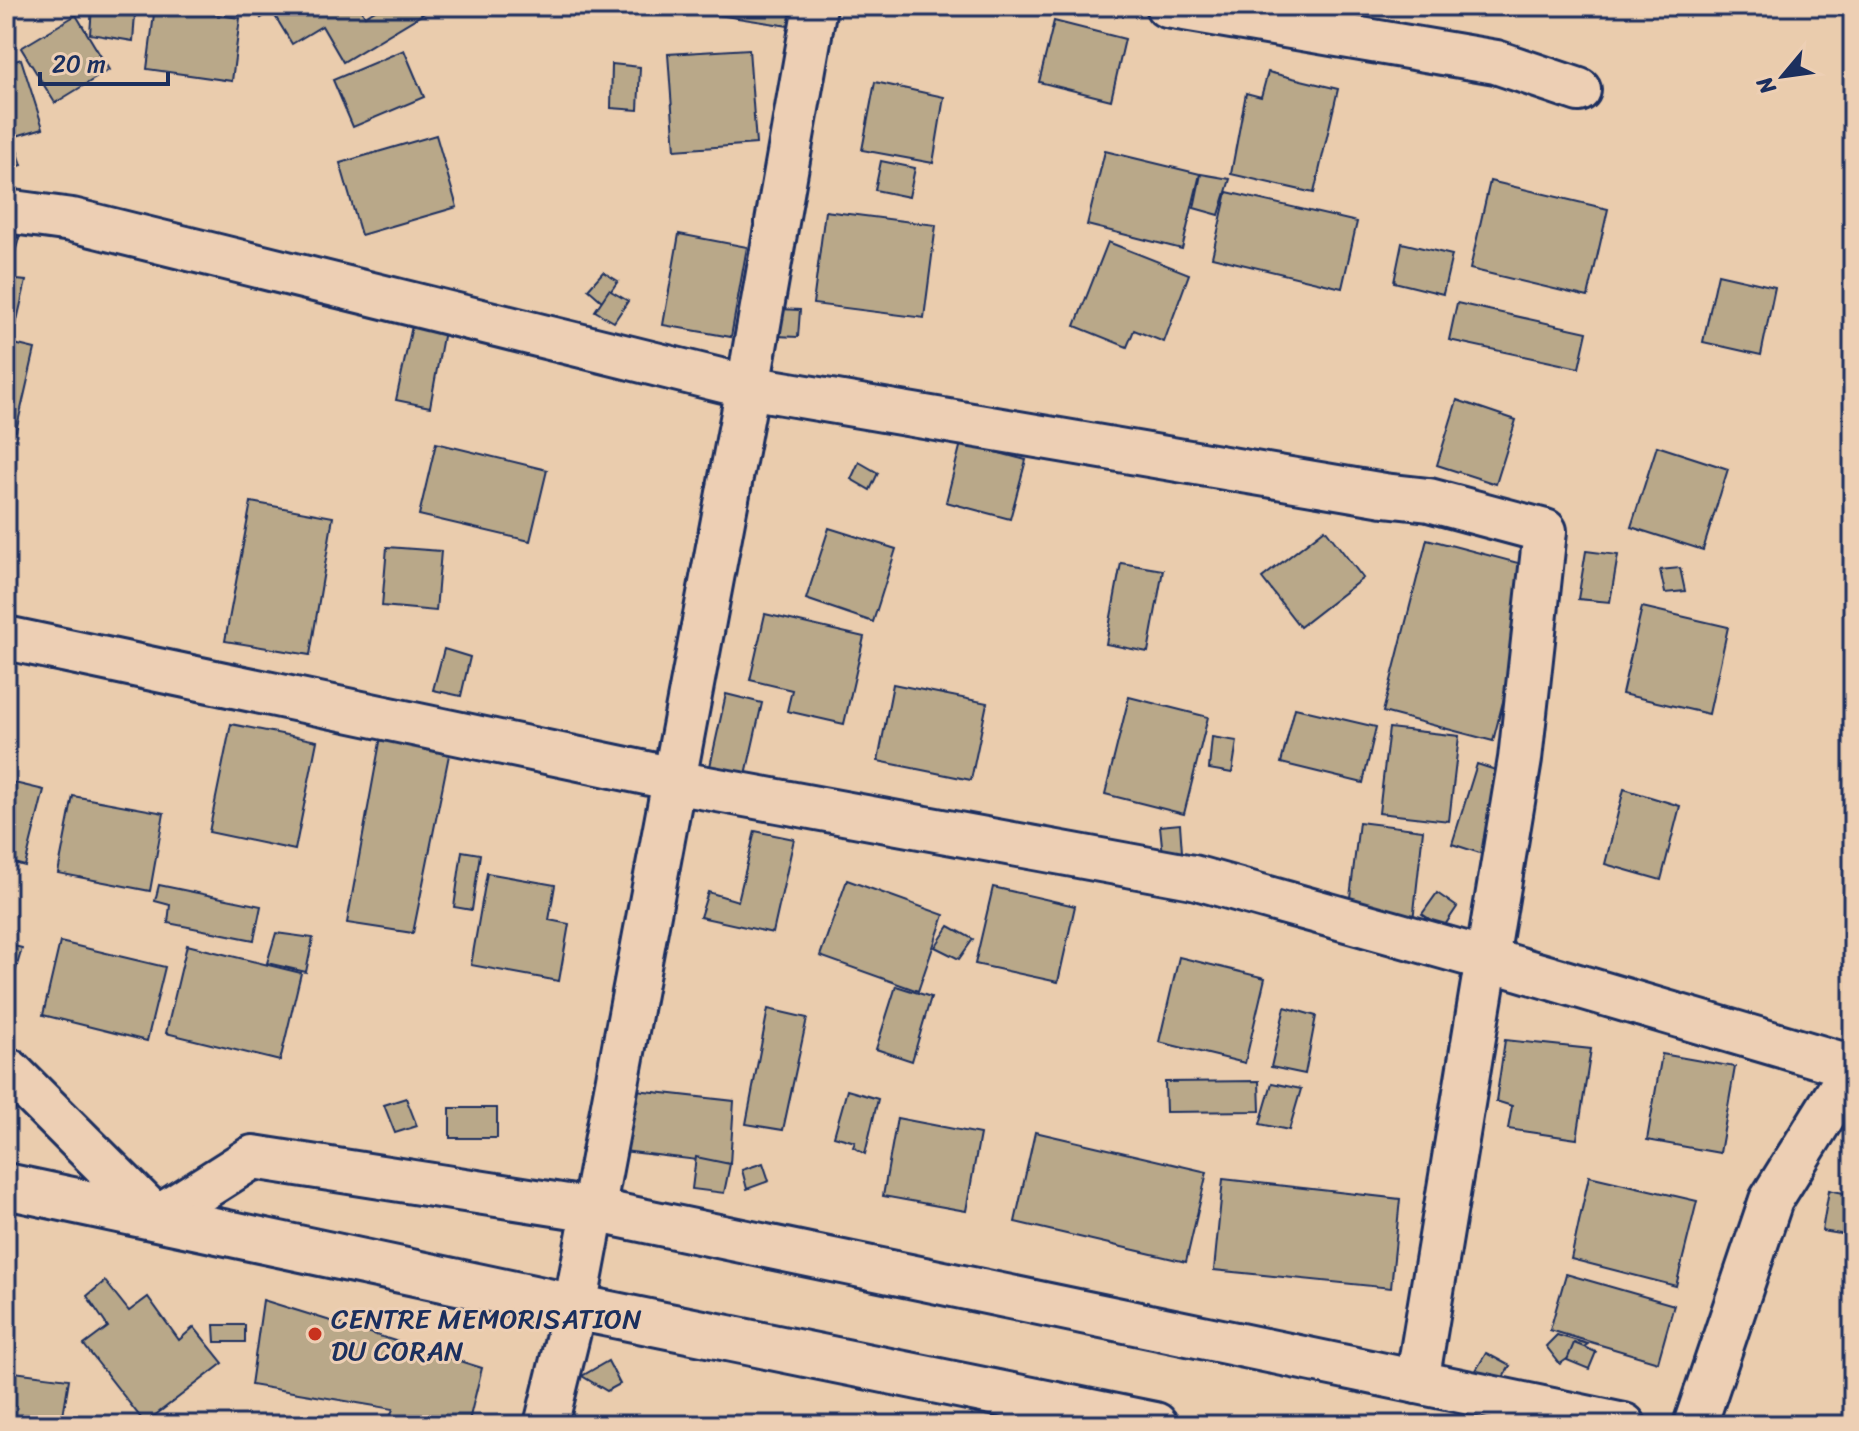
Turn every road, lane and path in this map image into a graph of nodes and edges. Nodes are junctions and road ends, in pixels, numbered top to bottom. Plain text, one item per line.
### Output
1 (815, 6) edge
2 (1167, 6) edge
3 (1579, 90) dead end
4 (6, 211) edge
5 (748, 387) junction
6 (6, 638) edge
7 (674, 782) junction
8 (1486, 959) junction
9 (1853, 1068) edge
10 (10, 1071) dead end
11 (6, 1186) edge
12 (593, 1210) junction
13 (157, 1218) junction
14 (575, 1307) junction
15 (1417, 1382) junction
16 (546, 1425) edge
17 (1155, 1425) edge
18 (1624, 1425) edge
19 (1695, 1425) edge

1 - 5 street
2 - 3 street
4 - 5 street
5 - 7 street
5 - 8 street
6 - 7 street
7 - 8 street
7 - 12 street
8 - 9 street
8 - 15 street
9 - 19 street
10 - 13 street
11 - 13 highway
12 - 13 street
12 - 14 street
12 - 15 street
13 - 14 highway
14 - 16 street
14 - 17 highway
15 - 18 street

